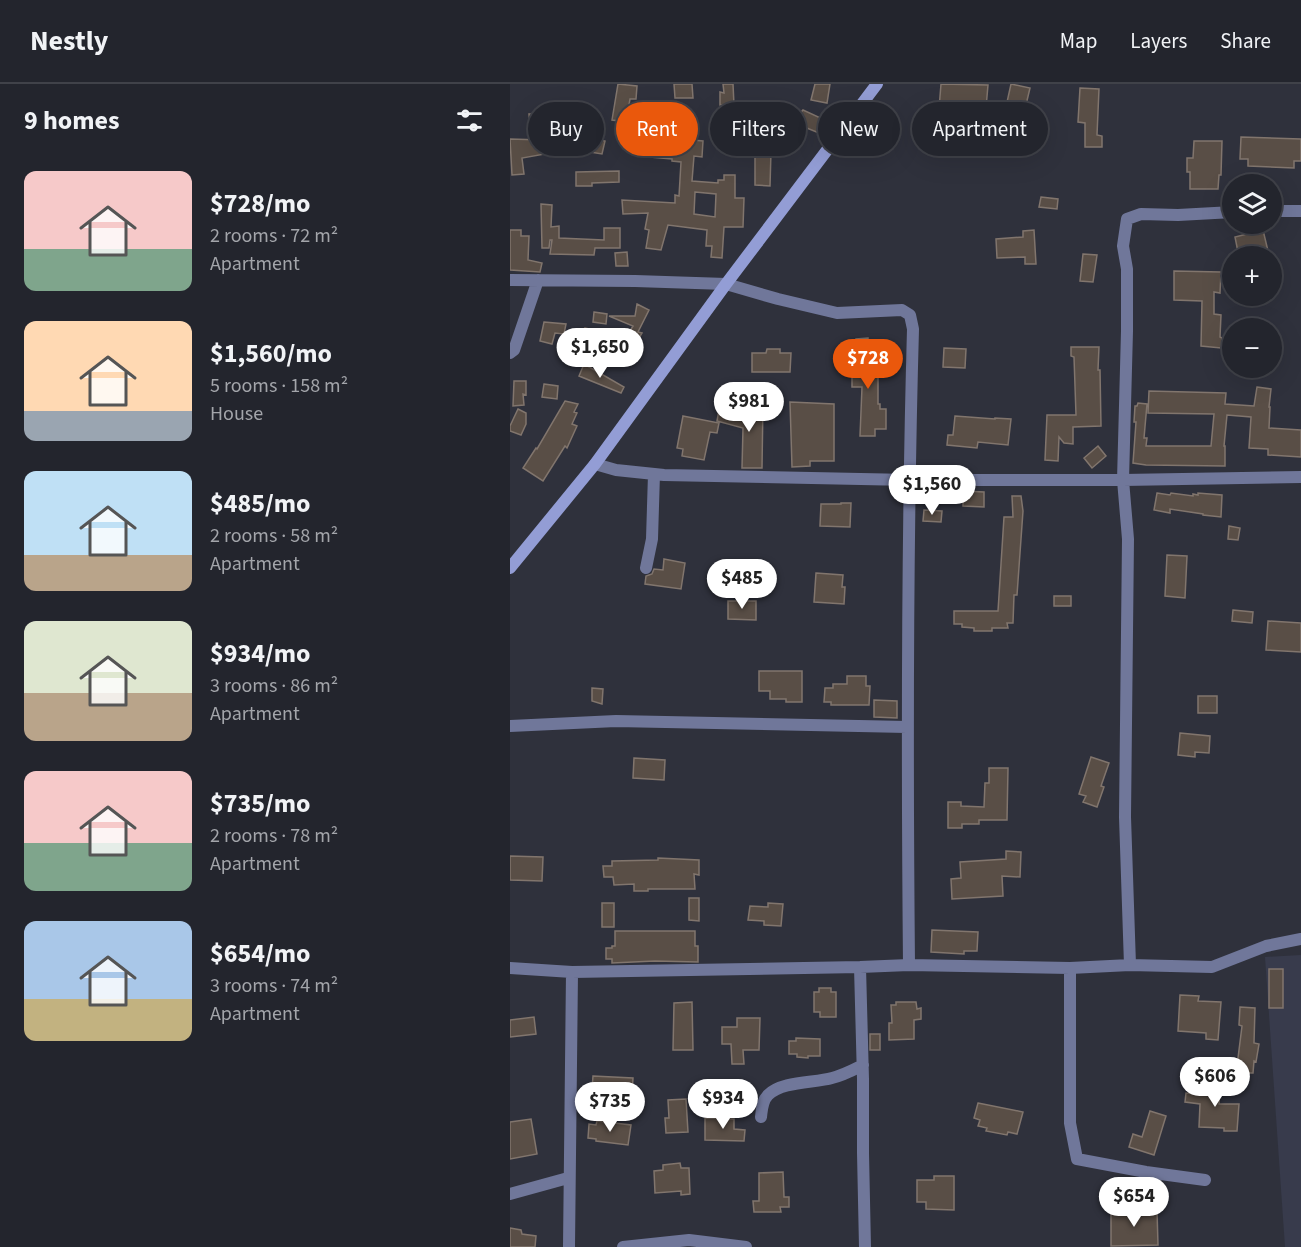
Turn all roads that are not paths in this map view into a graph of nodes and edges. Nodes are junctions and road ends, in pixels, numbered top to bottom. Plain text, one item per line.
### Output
1 (877, 84) edge
2 (1282, 211) edge
3 (1301, 211) edge
4 (1222, 213) edge
5 (510, 280) edge
6 (538, 280) junction
7 (726, 284) junction
8 (510, 353) edge
9 (595, 464) junction
10 (654, 474) junction
11 (1301, 477) edge
12 (910, 480) junction
13 (1123, 480) junction
14 (510, 568) edge
15 (646, 568) dead end
16 (510, 726) edge
17 (907, 727) junction
18 (1301, 939) edge
19 (909, 965) junction
20 (1130, 965) junction
21 (860, 967) junction
22 (510, 968) edge
23 (1070, 968) junction
24 (572, 972) junction
25 (863, 1065) junction
26 (761, 1117) dead end
27 (568, 1178) junction
28 (1205, 1179) dead end
29 (510, 1194) edge
30 (568, 1247) edge
31 (623, 1247) edge
32 (746, 1247) edge
33 (865, 1247) edge

1 - 7 street
2 - 3 street
4 - 13 street
5 - 6 street
6 - 7 street
6 - 8 street
7 - 9 street
7 - 12 street
9 - 10 street
9 - 14 street
10 - 12 street
10 - 15 street
11 - 13 street
12 - 13 street
12 - 17 street
13 - 20 street
16 - 17 street
17 - 19 street
18 - 20 street
19 - 21 street
19 - 23 street
20 - 23 street
21 - 24 street
21 - 25 street
22 - 24 street
23 - 28 street
24 - 27 street
25 - 26 street
25 - 33 street
27 - 29 street
27 - 30 street
31 - 32 street

